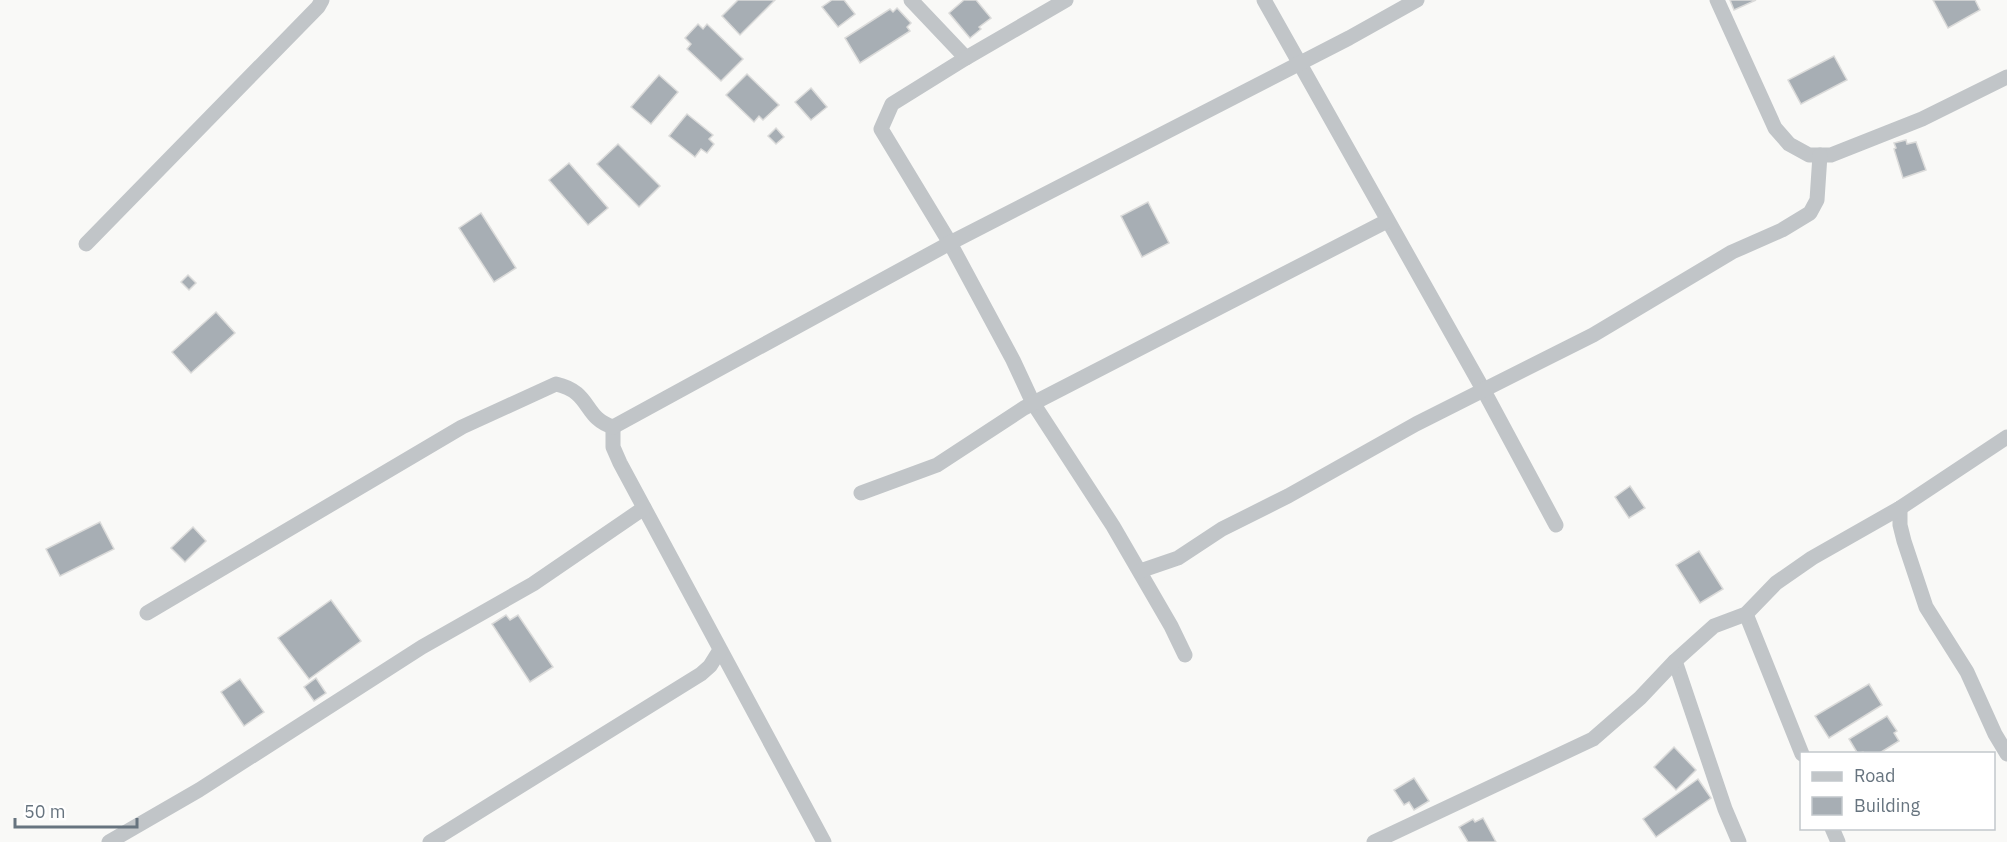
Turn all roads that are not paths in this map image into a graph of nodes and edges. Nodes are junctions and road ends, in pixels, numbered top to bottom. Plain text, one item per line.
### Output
1 (322, 0) edge
2 (911, 0) edge
3 (1066, 0) edge
4 (1264, 0) edge
5 (1417, 0) edge
6 (1717, 0) edge
7 (966, 58) junction
8 (1298, 64) junction
9 (2007, 77) edge
10 (1820, 155) junction
11 (1387, 221) junction
12 (950, 243) junction
13 (86, 244) dead end
14 (1484, 391) junction
15 (1033, 403) junction
16 (613, 427) junction
17 (2007, 437) edge
18 (861, 493) dead end
19 (644, 508) junction
20 (1900, 508) junction
21 (1556, 525) dead end
22 (1140, 571) junction
23 (147, 613) dead end
24 (1746, 614) junction
25 (720, 650) junction
26 (1185, 656) dead end
27 (1675, 661) junction
28 (1802, 752) edge
29 (2007, 754) edge
30 (110, 842) edge
31 (430, 842) edge
32 (824, 842) edge
33 (1374, 842) edge
34 (1739, 842) edge

1 - 13 street
2 - 7 street
3 - 7 street
4 - 8 street
5 - 8 street
6 - 10 street
7 - 12 street
8 - 11 street
8 - 12 street
9 - 10 street
10 - 14 street
11 - 14 street
11 - 15 street
12 - 15 street
12 - 16 street
14 - 21 street
14 - 22 street
15 - 18 street
15 - 22 street
16 - 19 street
16 - 23 street
17 - 20 street
19 - 25 street
19 - 30 street
20 - 24 street
20 - 29 street
22 - 26 street
24 - 27 street
24 - 28 street
25 - 31 street
25 - 32 street
27 - 33 street
27 - 34 street

